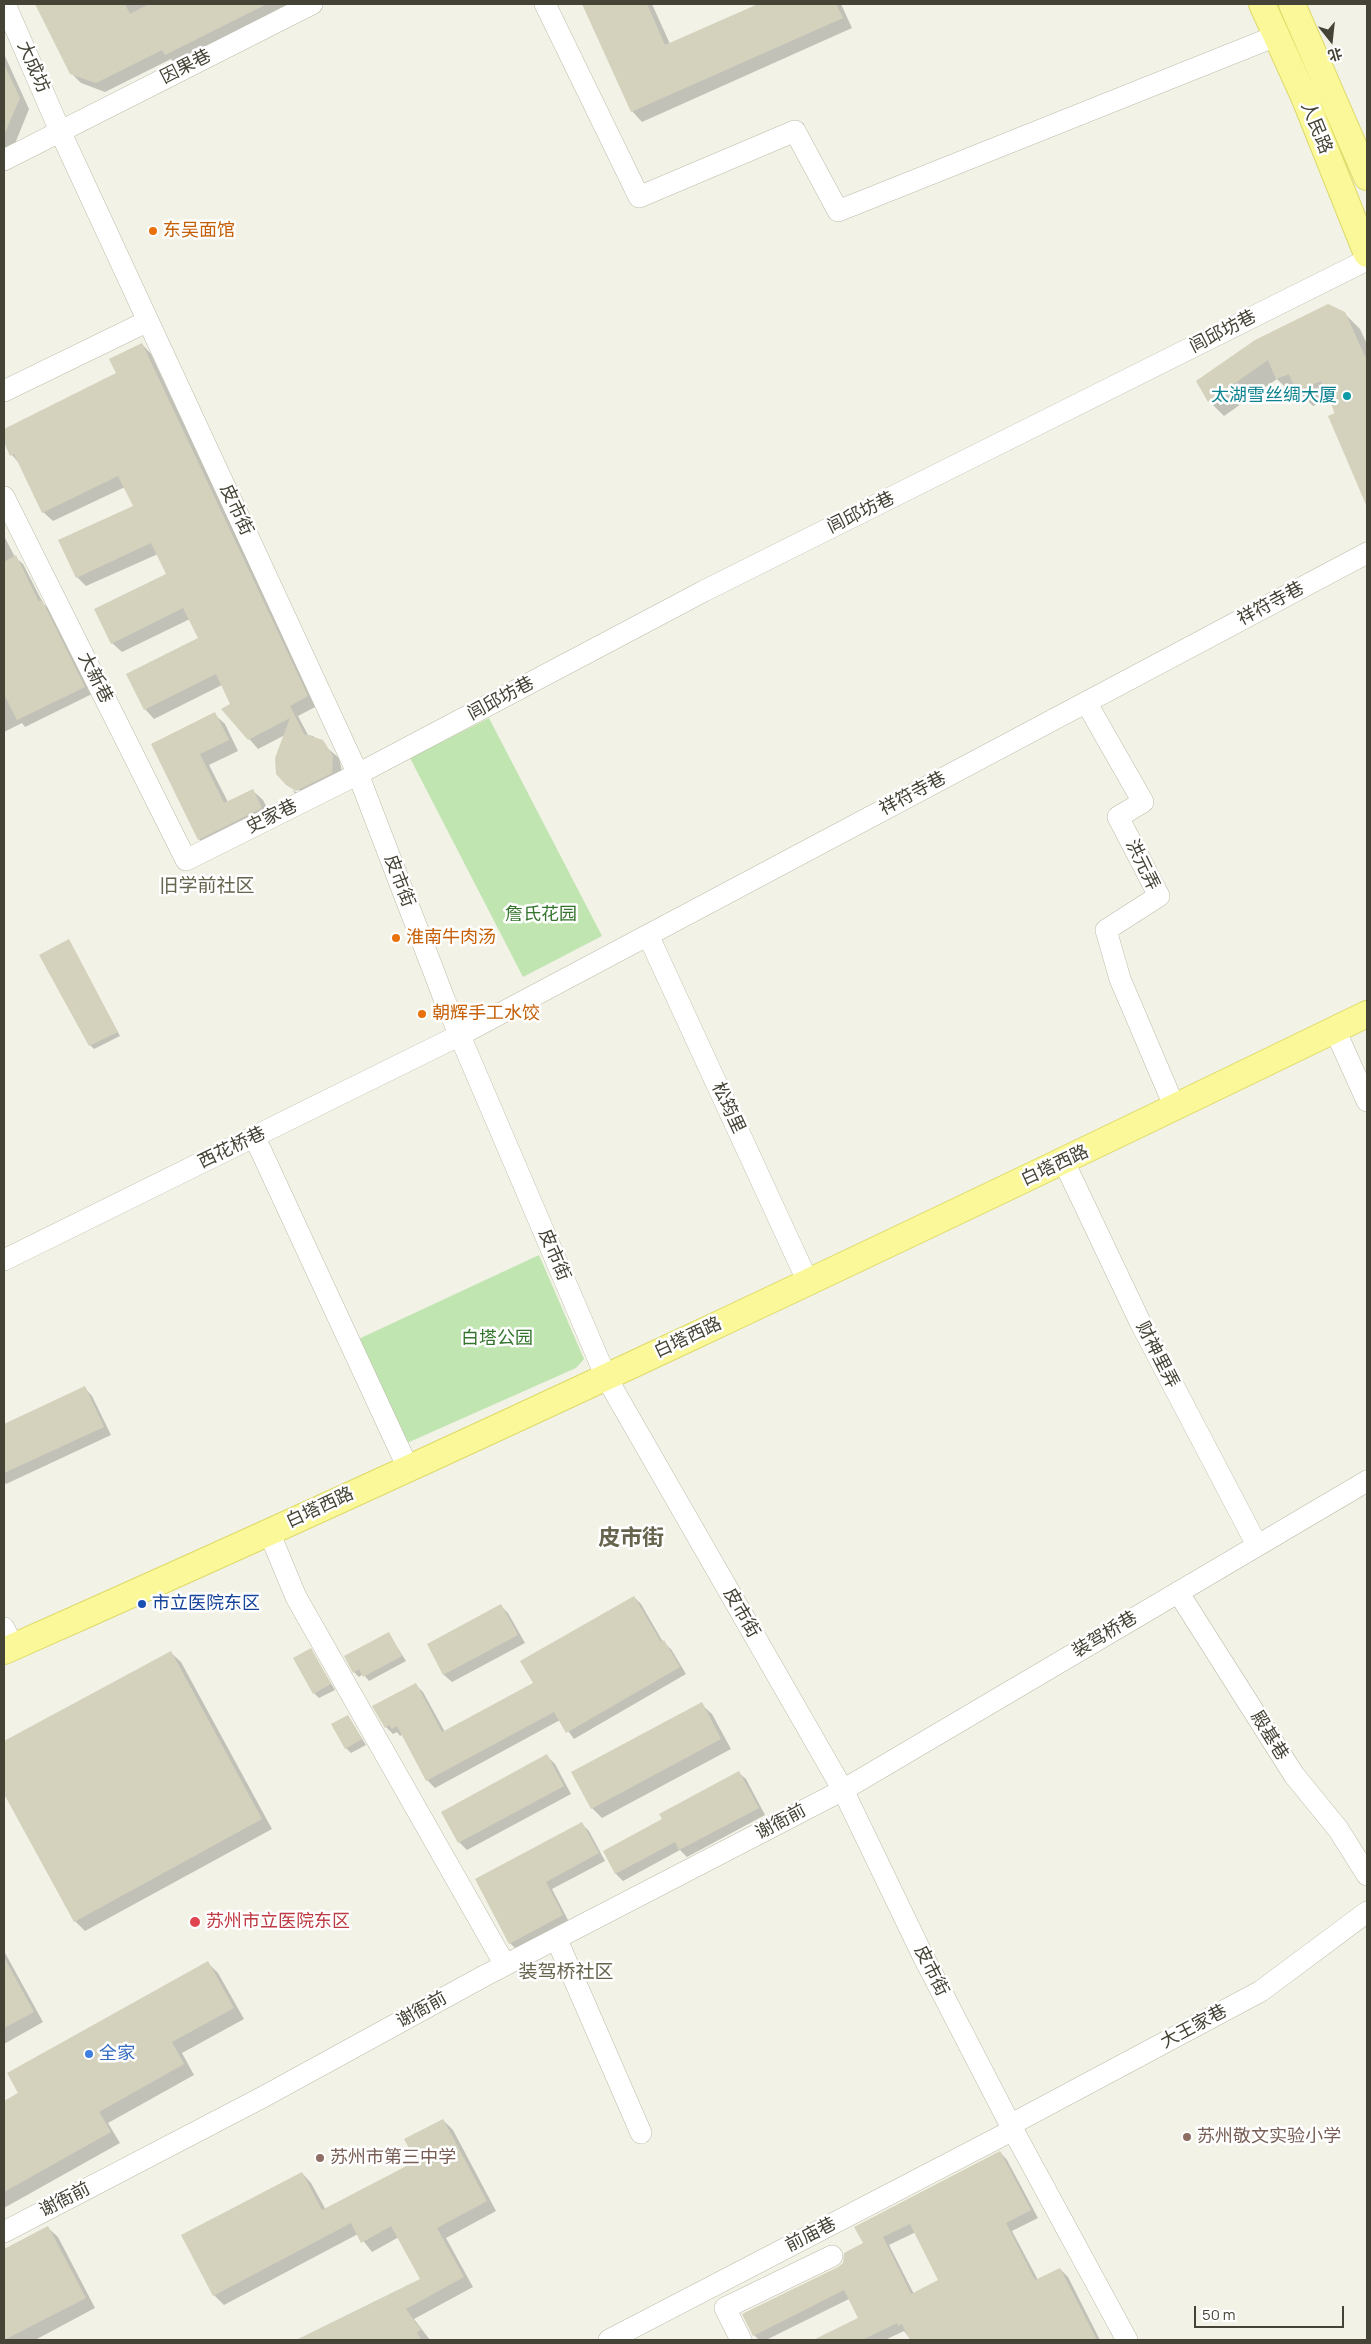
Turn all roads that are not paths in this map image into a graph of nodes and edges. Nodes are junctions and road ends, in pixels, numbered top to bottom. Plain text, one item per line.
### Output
1 (5, 4) edge
2 (312, 4) edge
3 (545, 4) edge
4 (1262, 4) edge
5 (1292, 4) edge
6 (1276, 36) junction
7 (60, 131) junction
8 (4, 160) edge
9 (1367, 177) edge
10 (1367, 254) edge
11 (1367, 260) edge
12 (148, 321) junction
13 (4, 391) edge
14 (4, 496) edge
15 (1367, 553) edge
16 (1086, 702) junction
17 (358, 774) junction
18 (186, 860) joint
19 (648, 935) junction
20 (1367, 1014) edge
21 (1335, 1030) junction
22 (460, 1034) junction
23 (1367, 1101) edge
24 (1175, 1108) junction
25 (255, 1138) junction
26 (1064, 1162) junction
27 (4, 1260) edge
28 (808, 1282) junction
29 (606, 1377) junction
30 (408, 1468) junction
31 (1367, 1481) edge
32 (268, 1532) junction
33 (1257, 1545) junction
34 (1178, 1592) junction
35 (7, 1642) edge
36 (843, 1790) junction
37 (1367, 1875) edge
38 (1367, 1912) edge
39 (557, 1940) junction
40 (505, 1965) junction
41 (1011, 2128) junction
42 (641, 2133) dead end
43 (4, 2232) edge
44 (832, 2256) dead end
45 (609, 2340) edge
46 (741, 2340) edge
47 (1127, 2340) edge

1 - 7 street, 大成坊
2 - 7 street, 因果巷
3 - 6 street
4 - 6 main road, 人民路
5 - 9 main road, 人民路
6 - 10 main road, 人民路
7 - 8 street, 因果巷
7 - 12 street, 皮市街
11 - 17 street, 闾邱坊巷
12 - 13 street
12 - 17 street, 皮市街
14 - 18 street, 大新巷
15 - 16 street, 祥符寺巷
16 - 19 street, 祥符寺巷
16 - 24 street, 洪元弄
17 - 18 street, 史家巷
17 - 22 street, 皮市街
19 - 22 street, 祥符寺巷
19 - 28 street, 松筠里
20 - 21 main road, 白塔西路
21 - 23 street
21 - 24 main road, 白塔西路
22 - 25 street, 西花桥巷
22 - 29 street, 皮市街
24 - 26 main road, 白塔西路
25 - 27 street, 西花桥巷
25 - 30 street
26 - 28 main road, 白塔西路
26 - 33 street, 财神里弄
28 - 29 main road, 白塔西路
29 - 30 main road, 白塔西路
29 - 36 street, 皮市街
30 - 32 main road, 白塔西路
31 - 33 street, 装驾桥巷
32 - 35 main road, 白塔西路
32 - 40 street
33 - 34 street, 装驾桥巷
34 - 36 street, 装驾桥巷
34 - 37 street, 殿基巷
36 - 39 street, 谢衙前
36 - 41 street, 皮市街
38 - 41 street, 大王家巷
39 - 40 street, 谢衙前
39 - 42 street
40 - 43 street, 谢衙前
41 - 45 street, 前庙巷
41 - 47 street, 皮市街
44 - 46 street

